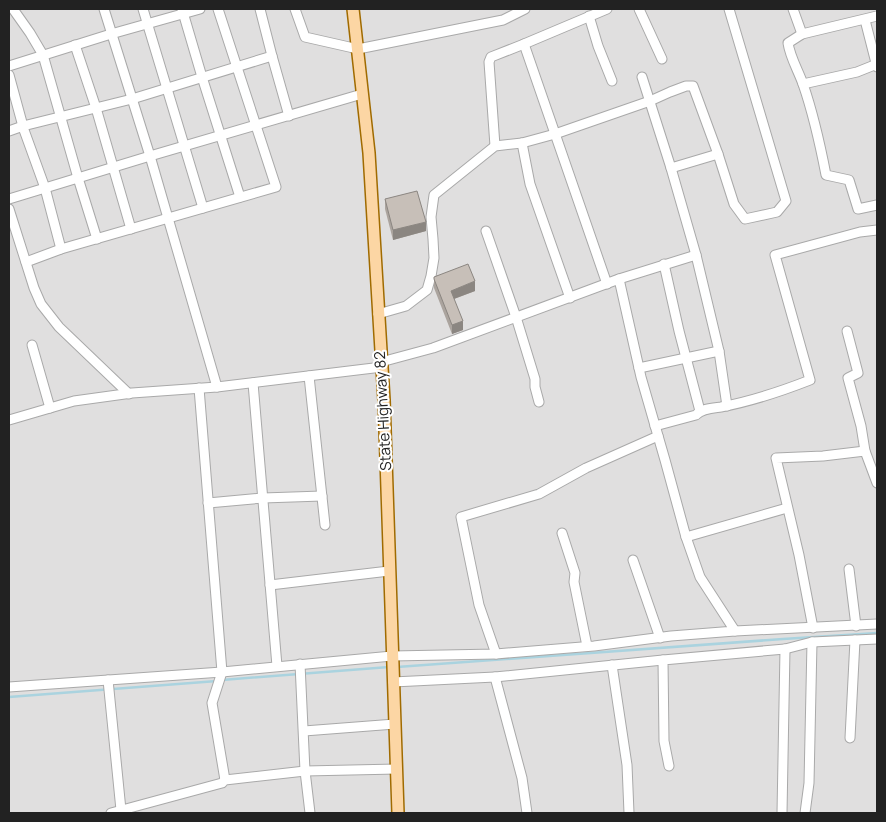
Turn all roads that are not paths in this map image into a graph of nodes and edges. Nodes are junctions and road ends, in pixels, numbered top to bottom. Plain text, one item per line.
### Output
1 (13, 9) edge
2 (104, 9) edge
3 (144, 9) edge
4 (200, 9) edge
5 (218, 9) edge
6 (260, 9) edge
7 (295, 9) edge
8 (353, 9) edge
9 (525, 9) edge
10 (607, 9) edge
11 (639, 9) edge
12 (729, 9) edge
13 (793, 9) edge
14 (183, 11) edge
15 (589, 16) junction
16 (877, 16) edge
17 (865, 20) junction
18 (147, 23) junction
19 (111, 34) junction
20 (802, 34) junction
21 (524, 44) junction
22 (75, 45) junction
23 (358, 49) junction
24 (43, 55) junction
25 (272, 56) junction
26 (662, 59) dead end
27 (9, 66) edge
28 (877, 66) edge
29 (236, 67) junction
30 (9, 75) edge
31 (202, 77) junction
32 (642, 77) dead end
33 (612, 80) dead end
34 (803, 84) junction
35 (167, 88) junction
36 (362, 94) junction
37 (132, 99) junction
38 (650, 101) junction
39 (96, 108) junction
40 (288, 116) junction
41 (60, 117) junction
42 (257, 125) junction
43 (23, 126) junction
44 (9, 131) edge
45 (555, 134) junction
46 (220, 136) junction
47 (522, 143) junction
48 (184, 146) junction
49 (495, 146) junction
50 (718, 154) junction
51 (150, 156) junction
52 (112, 167) junction
53 (671, 168) junction
54 (78, 178) junction
55 (45, 188) junction
56 (240, 198) junction
57 (9, 199) edge
58 (877, 205) edge
59 (9, 208) edge
60 (203, 208) junction
61 (168, 218) junction
62 (131, 229) junction
63 (877, 230) edge
64 (486, 231) dead end
65 (97, 239) junction
66 (61, 249) junction
67 (696, 255) junction
68 (26, 262) junction
69 (664, 264) junction
70 (619, 279) junction
71 (607, 284) junction
72 (570, 298) junction
73 (378, 314) junction
74 (516, 317) junction
75 (847, 331) dead end
76 (32, 345) dead end
77 (719, 351) junction
78 (686, 358) junction
79 (382, 364) junction
80 (639, 368) junction
81 (309, 376) junction
82 (253, 383) junction
83 (217, 387) junction
84 (199, 388) junction
85 (129, 394) junction
86 (540, 402) dead end
87 (727, 406) junction
88 (50, 408) junction
89 (700, 411) junction
90 (9, 420) edge
91 (655, 426) junction
92 (658, 436) junction
93 (865, 451) junction
94 (877, 482) edge
95 (322, 496) junction
96 (263, 498) junction
97 (208, 503) junction
98 (787, 508) junction
99 (325, 525) dead end
100 (562, 533) dead end
101 (686, 537) junction
102 (633, 560) dead end
103 (849, 569) dead end
104 (390, 571) junction
105 (270, 585) junction
106 (877, 624) edge
107 (856, 626) junction
108 (813, 628) junction
109 (735, 631) junction
110 (660, 638) junction
111 (877, 639) edge
112 (855, 640) junction
113 (812, 642) junction
114 (587, 646) junction
115 (785, 649) junction
116 (496, 654) junction
117 (663, 660) junction
118 (612, 665) junction
119 (277, 666) junction
120 (393, 668) junction
121 (300, 671) junction
122 (495, 677) junction
123 (220, 678) junction
124 (109, 686) junction
125 (9, 688) edge
126 (394, 724) junction
127 (304, 731) junction
128 (850, 738) dead end
129 (669, 766) dead end
130 (396, 770) junction
131 (306, 771) junction
132 (225, 780) junction
133 (121, 810) junction
134 (111, 813) edge
135 (310, 813) edge
136 (398, 813) edge
137 (527, 813) edge
138 (628, 813) edge
139 (782, 813) edge
140 (805, 813) edge

1 - 24 street
2 - 19 street
3 - 18 street
4 - 14 street
5 - 29 street
6 - 25 street
7 - 23 street
8 - 23 main road, State Highway 82
9 - 23 street
10 - 15 street
11 - 26 street
12 - 50 street
13 - 20 street
14 - 18 street
14 - 31 street
15 - 21 street
15 - 33 street
16 - 17 street
17 - 20 street
17 - 28 street
18 - 19 street
18 - 35 street
19 - 22 street
19 - 37 street
20 - 34 street
21 - 45 street
21 - 49 street
22 - 24 street
22 - 39 street
23 - 36 main road, State Highway 82
24 - 27 street
24 - 41 street
25 - 29 street
25 - 40 street
28 - 34 street
29 - 31 street
29 - 42 street
30 - 43 street
31 - 35 street
31 - 46 street
32 - 38 street
34 - 58 street
35 - 37 street
35 - 48 street
36 - 40 street
36 - 73 main road, State Highway 82
37 - 39 street
37 - 51 street
38 - 45 street
38 - 50 street
38 - 53 street
39 - 41 street
39 - 52 street
40 - 42 street
41 - 43 street
41 - 54 street
42 - 46 street
42 - 56 street
43 - 44 street
43 - 55 street
45 - 47 street
45 - 71 street
46 - 48 street
46 - 56 street
47 - 49 street
47 - 72 street
48 - 51 street
48 - 60 street
49 - 73 street
50 - 53 street
51 - 52 street
51 - 61 street
52 - 54 street
52 - 62 street
53 - 67 street
54 - 55 street
54 - 65 street
55 - 57 street
55 - 66 street
56 - 60 street
59 - 68 street
60 - 61 street
61 - 62 street
61 - 83 street
62 - 65 street
63 - 87 street
64 - 74 street
65 - 66 street
66 - 68 street
67 - 69 street
67 - 77 street
68 - 85 street
69 - 70 street
69 - 78 street
70 - 71 street
70 - 80 street
71 - 72 street
72 - 74 street
73 - 79 main road, State Highway 82
74 - 79 street
74 - 86 street
75 - 93 street
76 - 88 street
77 - 78 street
77 - 87 street
78 - 80 street
78 - 89 street
79 - 81 street
79 - 104 main road, State Highway 82
80 - 91 street
81 - 82 street
81 - 95 street
82 - 83 street
82 - 96 street
83 - 84 street
84 - 85 street
84 - 97 street
85 - 88 street
87 - 89 street
88 - 90 street
89 - 91 street
91 - 92 street
92 - 101 street
92 - 116 street
93 - 94 street
93 - 98 street
95 - 96 street
95 - 99 street
96 - 97 street
96 - 105 street
97 - 123 street
98 - 101 street
98 - 108 street
100 - 114 street
101 - 109 street
102 - 110 street
103 - 107 street
104 - 105 street
104 - 120 main road, State Highway 82
105 - 119 street
106 - 107 street
107 - 108 street
108 - 109 street
109 - 110 street
110 - 114 street
111 - 112 street
112 - 113 street
112 - 128 street
113 - 115 street
113 - 140 street
114 - 116 street
115 - 117 street
115 - 139 street
116 - 120 street
117 - 118 street
117 - 129 street
118 - 122 street
118 - 138 street
119 - 121 street
119 - 123 street
120 - 121 street
120 - 122 street
120 - 126 main road, State Highway 82
121 - 127 street
122 - 137 street
123 - 124 street
123 - 132 street
124 - 125 street
124 - 133 street
126 - 127 street
126 - 130 main road, State Highway 82
127 - 131 street
130 - 131 street
130 - 136 main road, State Highway 82
131 - 132 street
131 - 135 street
132 - 133 street
133 - 134 street

